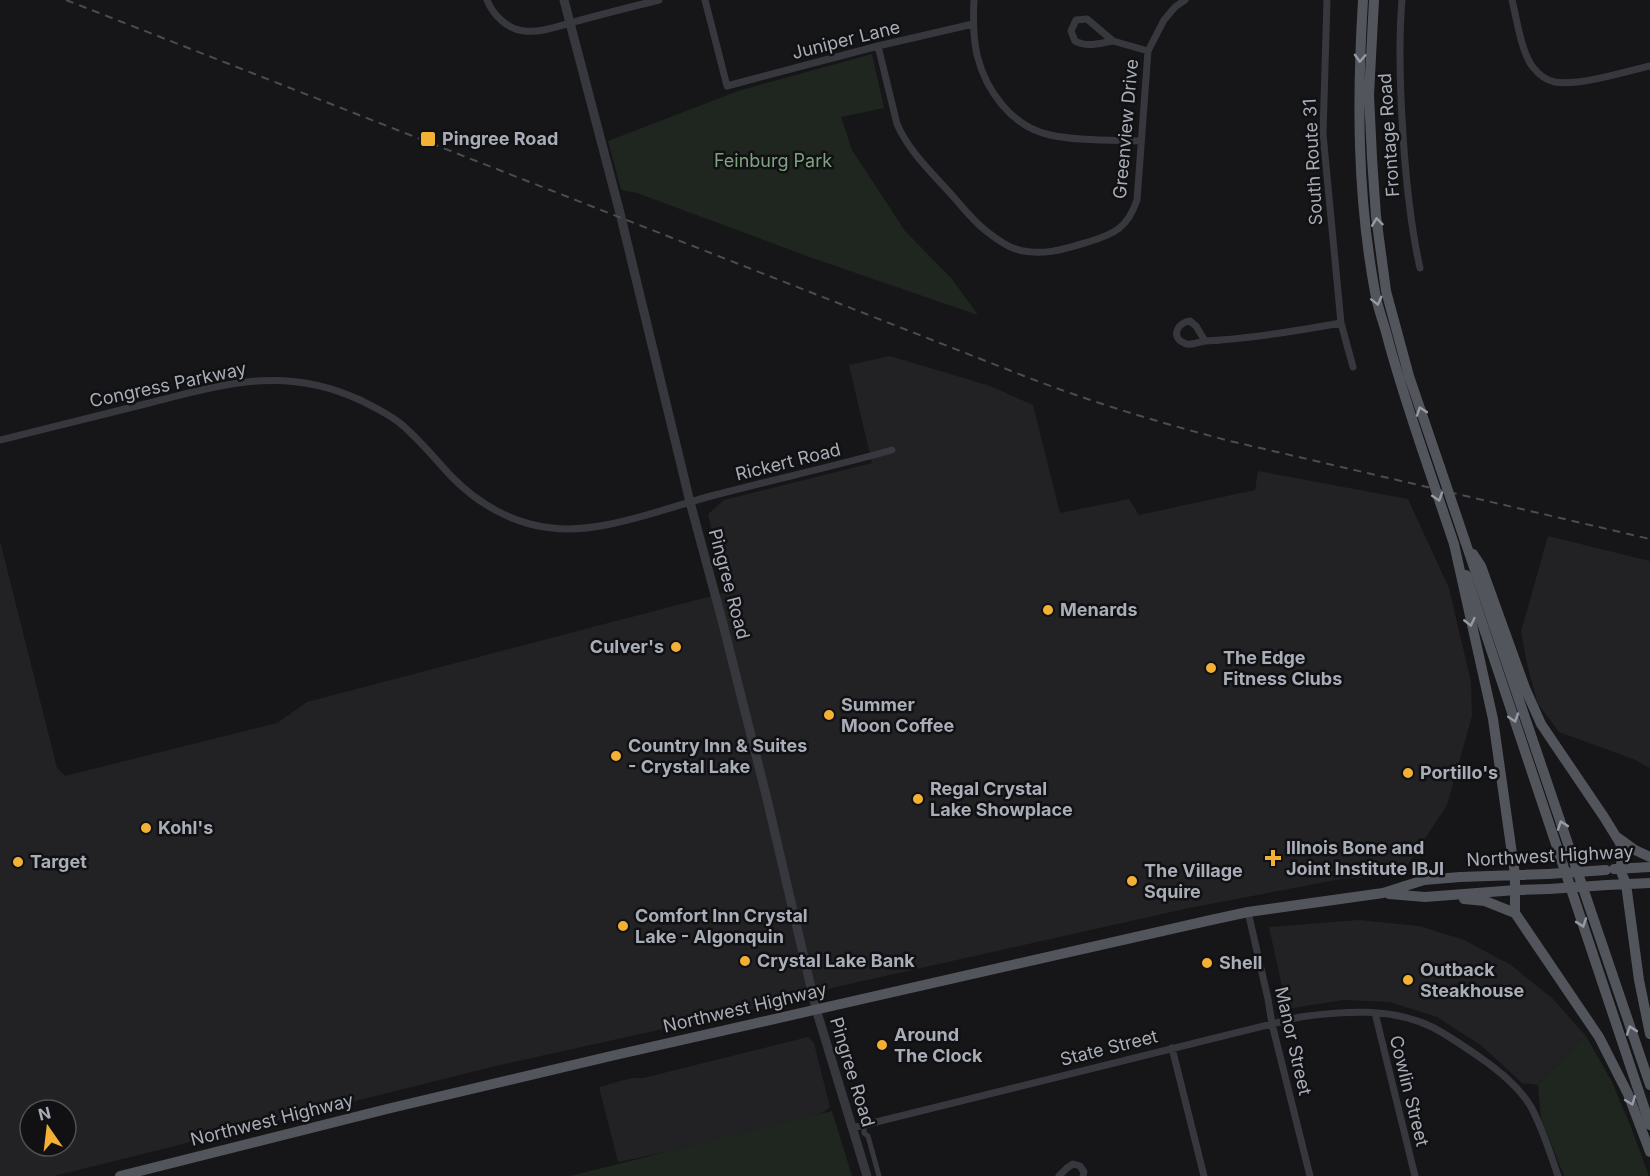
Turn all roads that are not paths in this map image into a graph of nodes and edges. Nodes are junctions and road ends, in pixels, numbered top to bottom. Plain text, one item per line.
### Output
1 (487, 0) edge
2 (564, 0) edge
3 (659, 0) edge
4 (705, 0) edge
5 (974, 0) edge
6 (1185, 0) edge
7 (1327, 0) edge
8 (1363, 0) edge
9 (1374, 0) edge
10 (1402, 0) edge
11 (1512, 0) edge
12 (570, 23) junction
13 (973, 24) junction
14 (1113, 41) junction
15 (878, 46) junction
16 (1148, 51) junction
17 (1650, 66) edge
18 (1141, 141) junction
19 (1420, 268) dead end
20 (1341, 323) junction
21 (1205, 340) dead end
22 (1353, 367) dead end
23 (0, 440) edge
24 (892, 450) dead end
25 (690, 502) junction
26 (1459, 542) junction
27 (1617, 837) junction
28 (1650, 857) edge
29 (1650, 867) edge
30 (1620, 869) junction
31 (1515, 875) junction
32 (1650, 883) edge
33 (1626, 884) junction
34 (1515, 890) junction
35 (1383, 893) junction
36 (1425, 897) junction
37 (1248, 912) junction
38 (1515, 914) junction
39 (816, 1009) junction
40 (1375, 1012) junction
41 (1272, 1024) junction
42 (1650, 1034) edge
43 (1172, 1048) junction
44 (1650, 1086) edge
45 (864, 1125) junction
46 (1650, 1125) edge
47 (852, 1128) junction
48 (1650, 1152) edge
49 (120, 1176) edge
50 (867, 1176) edge
51 (879, 1176) edge
52 (1059, 1176) edge
53 (1083, 1176) edge
54 (1204, 1176) edge
55 (1310, 1176) edge
56 (1415, 1176) edge
57 (1558, 1176) edge

1 - 12 street
2 - 12 street, Pingree Road
3 - 12 street
4 - 15 street, Juniper Lane
5 - 13 street
6 - 16 street, Greenview Drive
7 - 20 street, South Route 31
8 -> 26 main road, bridge
26 -> 9 main road, bridge
10 - 19 street, Frontage Road
11 - 17 street
12 - 25 street, Pingree Road
13 - 15 street, Juniper Lane
13 - 18 street
14 - 14 street
14 - 16 street
15 - 18 street, Greenview Drive
16 - 18 street, Greenview Drive
20 - 21 street
20 - 22 street, South Route 31
23 - 25 street, Congress Parkway
24 - 25 street, Rickert Road
25 - 39 street, Pingree Road
26 - 27 main road
26 -> 31 main road
44 -> 26 main road
26 -> 46 main road
27 - 28 main road
27 - 30 main road
29 - 30 main road, Northwest Highway
30 - 31 main road, Northwest Highway, bridge
30 - 33 main road
31 - 34 main road
31 - 35 main road, Northwest Highway
32 - 33 main road, Northwest Highway
33 - 34 main road, Northwest Highway, bridge
33 - 42 main road
34 - 36 main road, Northwest Highway
34 - 38 main road
35 - 36 main road, Northwest Highway
35 - 37 main road, Northwest Highway
36 - 38 main road
37 - 39 main road, Northwest Highway
37 - 41 street, Manor Street
38 -> 48 main road
39 - 47 street, Pingree Road
39 - 49 main road, Northwest Highway
40 - 41 street, State Street
40 - 56 street, Cowlin Street
40 - 57 street, State Street
41 - 43 street, State Street
41 - 55 street, Manor Street
43 - 45 street, State Street
43 - 54 street
45 - 47 street, State Street
45 - 51 street
47 - 50 street, Pingree Road
52 - 53 street

